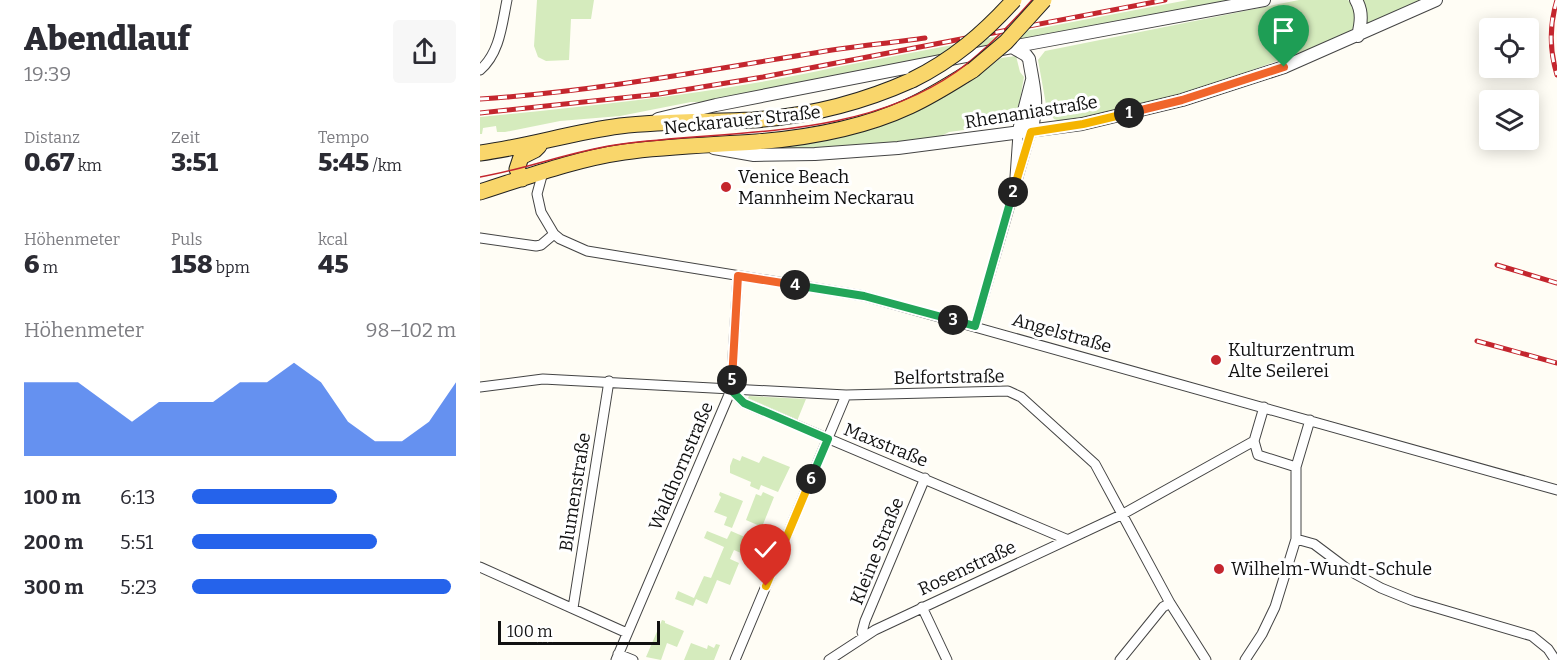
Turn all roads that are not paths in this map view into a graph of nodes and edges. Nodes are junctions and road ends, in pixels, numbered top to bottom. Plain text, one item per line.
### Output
1 (507, 0) edge
2 (1014, 0) edge
3 (1044, 0) edge
4 (1264, 0) edge
5 (1356, 0) edge
6 (1436, 0) edge
7 (1358, 36) junction
8 (1043, 42) junction
9 (1012, 47) junction
10 (1029, 59) junction
11 (480, 70) edge
12 (1032, 79) junction
13 (639, 125) junction
14 (1031, 132) junction
15 (1018, 134) junction
16 (544, 141) junction
17 (698, 146) junction
18 (480, 153) edge
19 (543, 172) junction
20 (522, 178) junction
21 (1015, 184) junction
22 (480, 192) edge
23 (554, 234) junction
24 (480, 238) edge
25 (738, 276) junction
26 (975, 326) junction
27 (609, 381) junction
28 (480, 387) edge
29 (731, 390) junction
30 (846, 395) junction
31 (1264, 406) junction
32 (1310, 420) junction
33 (828, 439) junction
34 (1254, 441) junction
35 (1296, 467) junction
36 (925, 478) junction
37 (1557, 490) edge
38 (1123, 514) junction
39 (1066, 539) junction
40 (1296, 539) junction
41 (480, 567) edge
42 (1170, 603) junction
43 (922, 607) junction
44 (573, 608) junction
45 (627, 633) junction
46 (864, 637) junction
47 (617, 657) edge
48 (1555, 658) edge
49 (633, 660) edge
50 (735, 660) edge
51 (829, 660) edge
52 (947, 660) edge
53 (1120, 660) edge
54 (1206, 660) edge
55 (1245, 660) edge

1 - 11 street
2 - 13 main road, Neckarauer Straße, bridge
3 - 17 main road, Neckarauer Straße, bridge
4 - 8 street
5 - 7 street
6 - 7 street, Rhenaniastraße
7 - 14 street, Rhenaniastraße
8 - 9 street
8 - 10 street
9 - 10 street
9 - 13 street
10 - 12 street
12 - 14 street
12 - 15 street
13 - 16 main road, Neckarauer Straße
14 - 15 street, Rhenaniastraße
14 - 21 street
15 - 17 street, Rhenaniastraße
15 - 21 street
16 - 18 main road, Neckarauer Straße
16 - 20 main road
17 - 19 main road, Neckarauer Straße
19 - 20 main road, Neckarauer Straße
19 - 23 street
20 - 22 main road, Neckarauer Straße
21 - 26 street
23 - 24 street
23 - 25 street, Angelstraße
25 - 26 street, Angelstraße
25 - 29 street, Waldhornstraße
26 - 31 street, Angelstraße
27 - 28 street
27 - 29 street
27 - 44 street, Blumenstraße
29 - 30 street, Belfortstraße
29 - 33 street, Maxstraße
29 - 45 street, Waldhornstraße
30 - 33 street
30 - 38 street, Belfortstraße
31 - 32 street, Angelstraße
31 - 34 street
32 - 35 street
32 - 37 street, Angelstraße
33 - 36 street, Maxstraße
33 - 50 street
34 - 35 street
34 - 38 street, Rosenstraße
35 - 40 street
36 - 39 street, Maxstraße
36 - 46 street, Kleine Straße
38 - 39 street, Rosenstraße
38 - 42 street, Belfortstraße
39 - 43 street, Rosenstraße
40 - 48 street
40 - 55 street
41 - 44 street
42 - 53 street
42 - 54 street, Belfortstraße
43 - 46 street, Rosenstraße
43 - 52 street
44 - 45 street
45 - 47 street, Waldhornstraße
46 - 51 street, Rosenstraße
47 - 49 street

